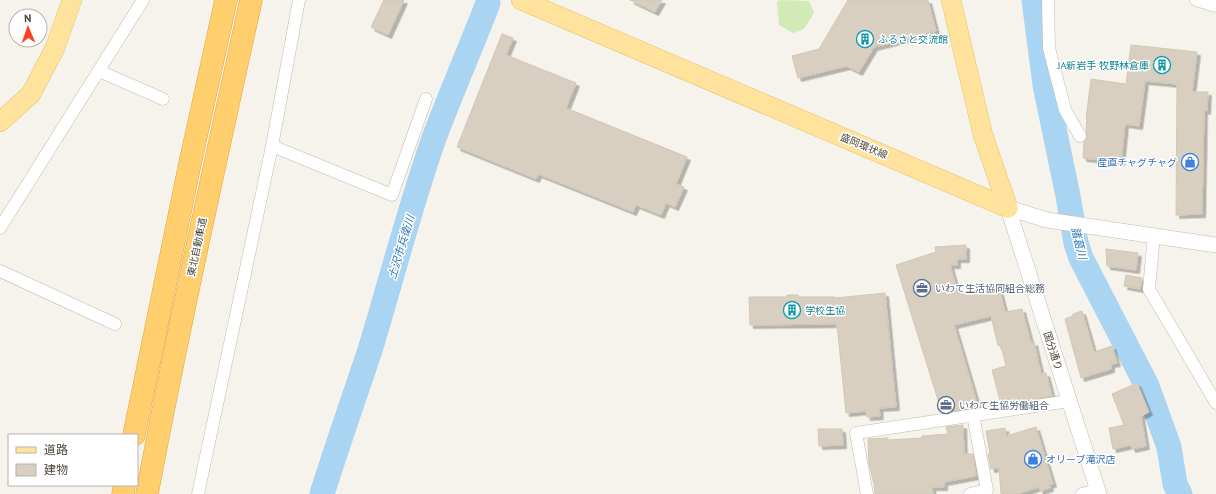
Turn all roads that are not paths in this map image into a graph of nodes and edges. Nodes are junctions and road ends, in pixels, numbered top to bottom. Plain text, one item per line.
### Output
1 (72, 0) edge
2 (143, 0) edge
3 (226, 0) edge
4 (251, 0) edge
5 (299, 0) edge
6 (522, 0) edge
7 (951, 0) edge
8 (1048, 0) edge
9 (1196, 0) edge
10 (1216, 6) edge
11 (99, 71) junction
12 (163, 99) dead end
13 (426, 99) dead end
14 (0, 122) edge
15 (1080, 136) dead end
16 (272, 146) junction
17 (1008, 208) junction
18 (0, 228) edge
19 (1154, 235) junction
20 (1216, 245) edge
21 (0, 271) edge
22 (115, 324) dead end
23 (1069, 401) junction
24 (1216, 403) edge
25 (973, 415) junction
26 (134, 434) edge
27 (1098, 492) edge
28 (147, 494) edge
29 (198, 494) edge
30 (868, 494) edge
31 (970, 494) edge
32 (1082, 494) edge

1 - 14 main road
2 - 11 street
3 - 26 highway
4 - 28 highway, 東北自動車道
5 - 16 street
6 - 17 main road, 盛岡環状線
7 - 17 main road
8 - 15 street
9 - 10 street
11 - 12 street
11 - 18 street
13 - 16 street
16 - 29 street
17 - 19 street
17 - 23 street, 国分通り
19 - 20 street
19 - 24 street
21 - 22 street
23 - 25 street
23 - 27 street, 国分通り
25 - 30 street
25 - 31 street
27 - 32 street

